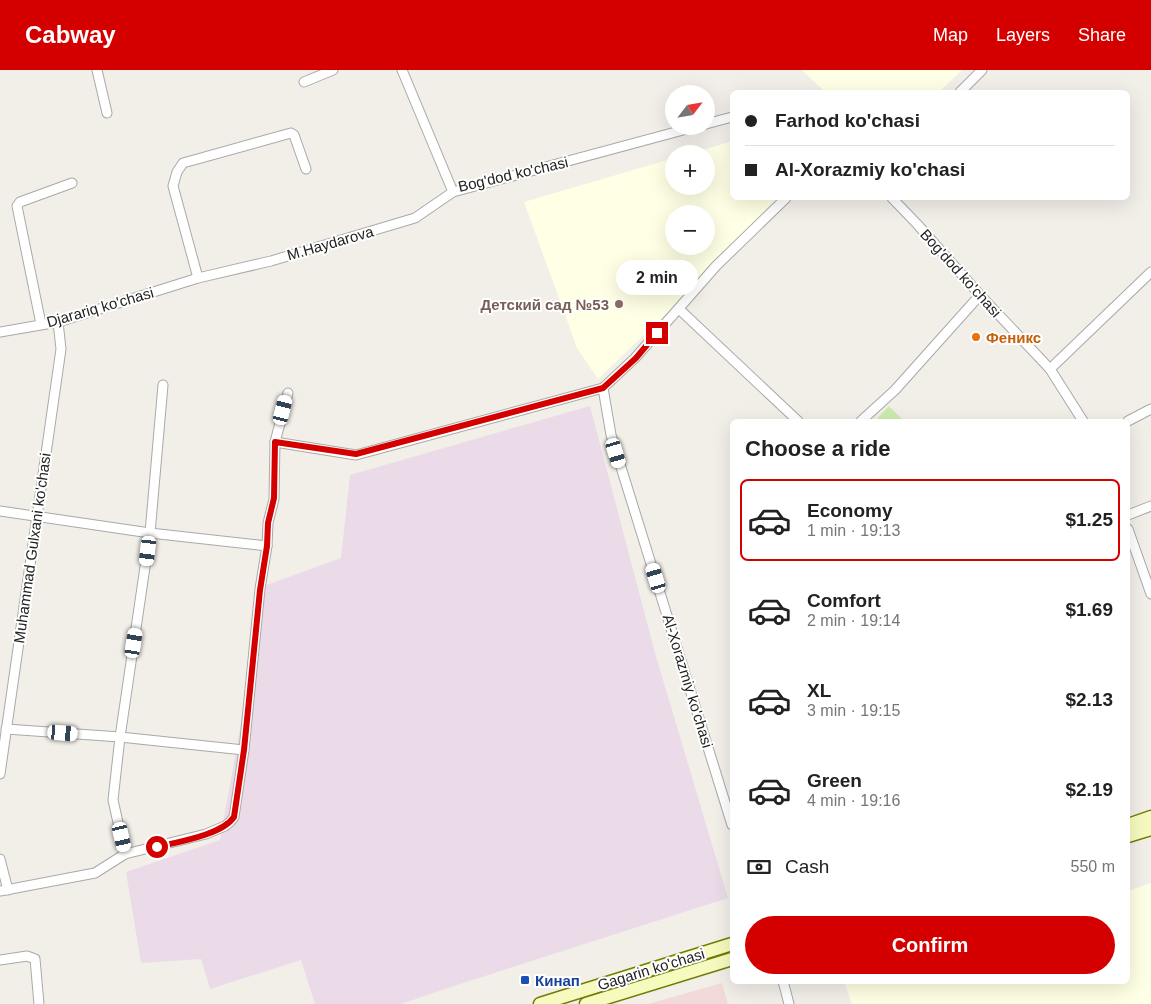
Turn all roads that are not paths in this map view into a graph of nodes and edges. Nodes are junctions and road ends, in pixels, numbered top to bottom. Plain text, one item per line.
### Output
1 (97, 70) edge
2 (333, 70) edge
3 (402, 70) edge
4 (982, 70) edge
5 (304, 82) dead end
6 (962, 90) edge
7 (107, 113) dead end
8 (730, 118) edge
9 (715, 122) edge
10 (665, 135) edge
11 (306, 169) dead end
12 (72, 183) dead end
13 (453, 192) junction
14 (784, 200) edge
15 (894, 200) edge
16 (1151, 272) edge
17 (198, 278) junction
18 (980, 295) junction
19 (679, 309) junction
20 (58, 322) junction
21 (41, 324) junction
22 (0, 332) edge
23 (1050, 369) junction
24 (163, 385) dead end
25 (603, 388) junction
26 (288, 394) dead end
27 (1151, 409) edge
28 (796, 419) edge
29 (863, 419) edge
30 (1082, 419) edge
31 (1130, 421) edge
32 (275, 442) junction
33 (1151, 506) edge
34 (0, 511) edge
35 (1130, 514) edge
36 (37, 516) junction
37 (150, 533) junction
38 (1130, 535) edge
39 (267, 546) junction
40 (1151, 594) edge
41 (6, 729) junction
42 (120, 737) junction
43 (244, 750) junction
44 (0, 774) edge
45 (1151, 817) edge
46 (730, 819) edge
47 (1130, 823) edge
48 (1151, 829) edge
49 (1130, 835) edge
50 (125, 854) junction
51 (0, 859) edge
52 (4, 891) edge
53 (730, 945) edge
54 (0, 960) edge
55 (730, 960) edge
56 (784, 984) edge
57 (39, 1004) edge
58 (540, 1004) edge
59 (586, 1004) edge
60 (789, 1004) edge

1 - 7 street
2 - 5 street
3 - 13 street, Bog'dod ko'chasi
4 - 6 street
8 - 9 street
10 - 13 street, Bog'dod ko'chasi
11 - 17 street
12 - 21 street
13 - 17 street, M.Haydarova
14 - 19 street
15 - 18 street, Bog'dod ko'chasi
16 - 23 street
17 - 20 street, Djarariq ko'chasi
18 - 23 street, Bog'dod ko'chasi
18 - 29 street
19 - 25 street
19 - 28 street
20 - 21 street, Djarariq ko'chasi
20 - 36 street, Muhammad Gulxani ko'chasi
21 - 22 street, Djarariq ko'chasi
23 - 30 street, Bog'dod ko'chasi
24 - 37 street
25 - 32 street
25 - 46 street, Al-Xorazmiy ko'chasi
26 - 32 street
27 - 31 street
32 - 39 street
33 - 35 street
34 - 36 street
36 - 37 street
36 - 41 street, Muhammad Gulxani ko'chasi
37 - 39 street
37 - 42 street
38 - 40 street
39 - 43 street
41 - 42 street
41 - 44 street, Muhammad Gulxani ko'chasi
42 - 43 street
42 - 50 street
43 - 50 street
45 - 47 main road
48 - 49 main road
50 - 52 street
51 - 52 street
53 - 58 main road, Gagarin ko'chasi
54 - 57 street
55 - 59 main road, Gagarin ko'chasi
56 - 60 street

